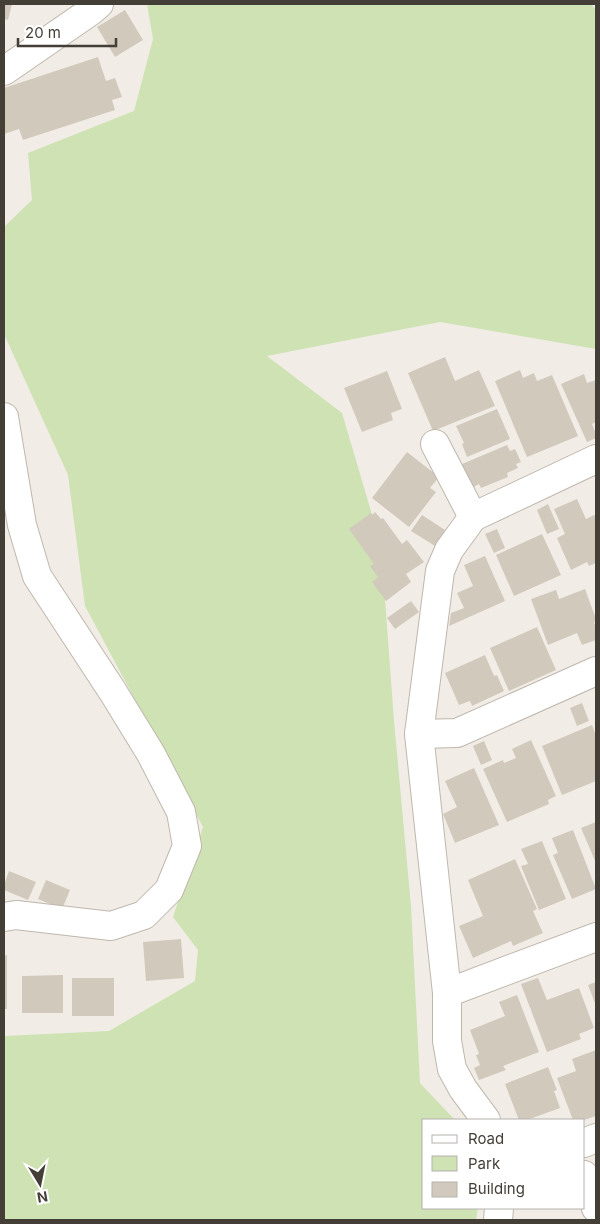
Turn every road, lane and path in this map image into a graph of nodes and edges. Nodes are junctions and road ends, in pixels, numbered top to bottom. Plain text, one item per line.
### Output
1 (99, 4) edge
2 (4, 71) edge
3 (4, 417) edge
4 (435, 444) dead end
5 (596, 459) edge
6 (473, 518) junction
7 (596, 671) edge
8 (419, 734) junction
9 (4, 917) edge
10 (596, 937) edge
11 (447, 992) junction
12 (485, 1119) edge
13 (585, 1178) edge
14 (596, 1208) edge

1 - 2 street
3 - 9 street
4 - 6 street
5 - 6 street
6 - 8 street
7 - 8 street
8 - 11 street
10 - 11 street
11 - 12 street
13 - 14 street

